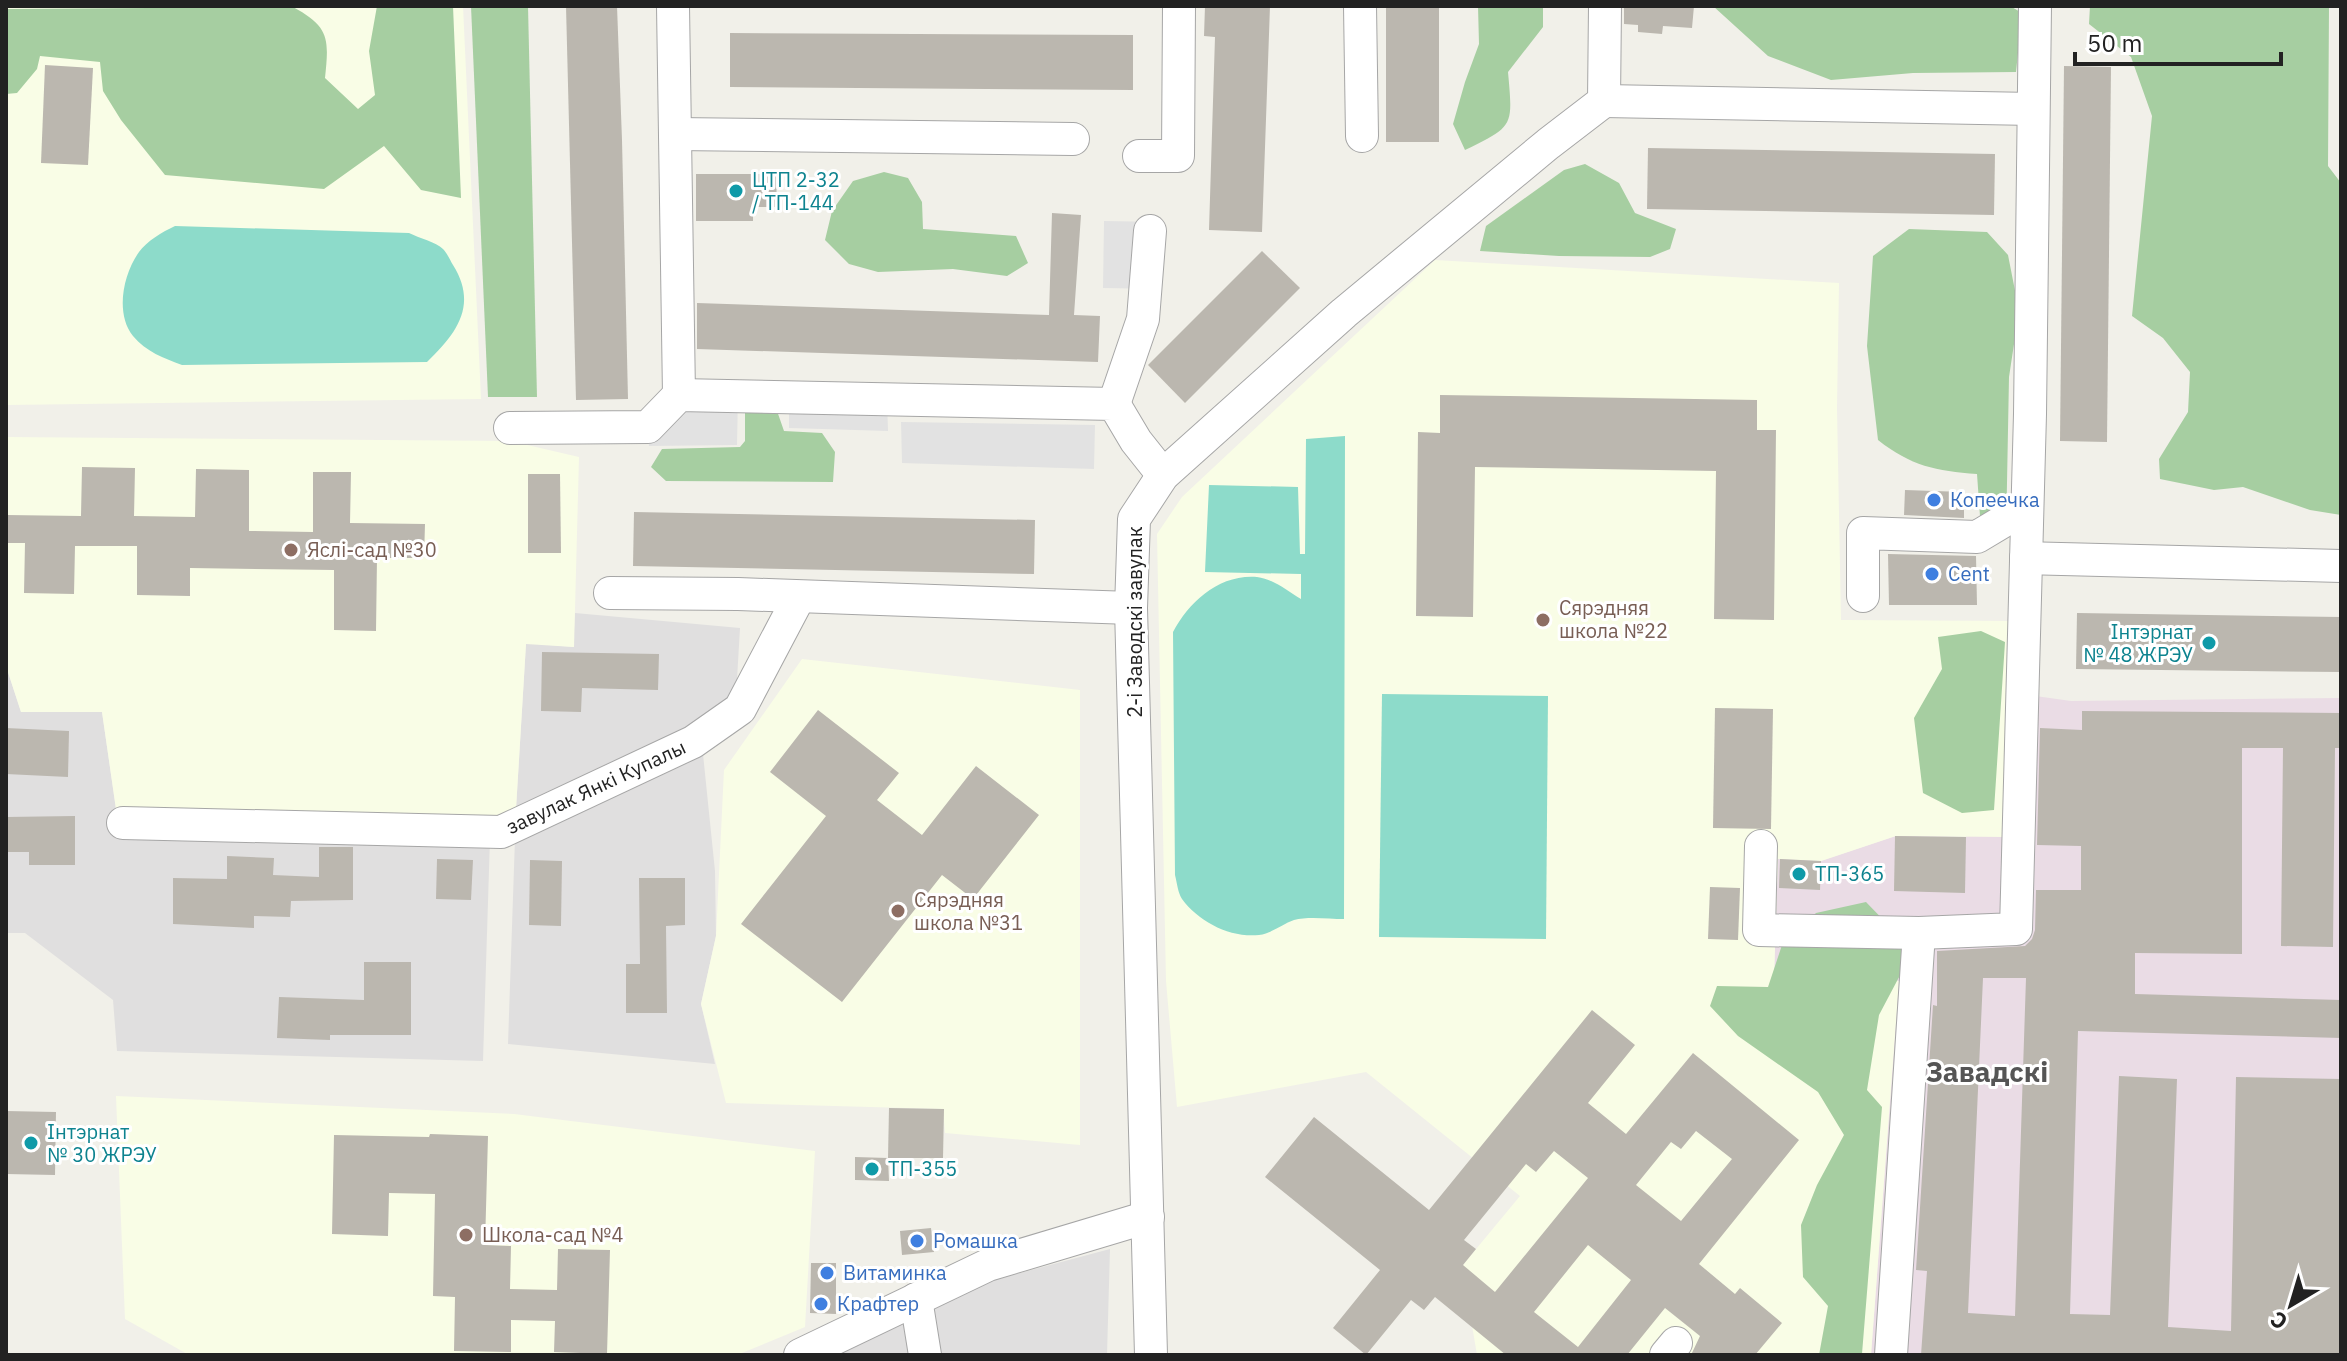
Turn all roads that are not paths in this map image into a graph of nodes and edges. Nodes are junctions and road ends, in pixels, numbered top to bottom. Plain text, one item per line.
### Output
1 (673, 6) edge
2 (1179, 6) edge
3 (1360, 6) edge
4 (1605, 6) edge
5 (2035, 6) edge
6 (1604, 101) junction
7 (2033, 109) junction
8 (675, 134) junction
9 (1362, 136) dead end
10 (1073, 139) dead end
11 (1139, 156) dead end
12 (1150, 231) dead end
13 (679, 395) junction
14 (1114, 404) junction
15 (510, 428) dead end
16 (1163, 475) junction
17 (2027, 507) junction
18 (2026, 558) junction
19 (2341, 566) edge
20 (610, 593) dead end
21 (1863, 596) dead end
22 (799, 597) junction
23 (1131, 608) junction
24 (123, 823) dead end
25 (1761, 846) dead end
26 (1919, 933) junction
27 (1148, 1217) junction
28 (916, 1299) junction
29 (800, 1355) edge
30 (925, 1355) edge
31 (1151, 1355) edge
32 (1891, 1355) edge

1 - 8 street
2 - 11 street
3 - 9 street
4 - 6 street
5 - 7 street
6 - 7 street
6 - 16 street, 2-і Заводскі завулак
7 - 17 street
8 - 10 street
8 - 13 street
12 - 14 street
13 - 14 street
13 - 15 street
14 - 16 street
16 - 23 street, 2-і Заводскі завулак
17 - 18 street
17 - 21 street
18 - 19 street
18 - 26 street
20 - 22 street
22 - 23 street
22 - 24 street, завулак Янкі Купалы
23 - 27 street, 2-і Заводскі завулак
25 - 26 street
26 - 32 street
27 - 28 street
27 - 31 street, 2-і Заводскі завулак
28 - 29 street
28 - 30 street

